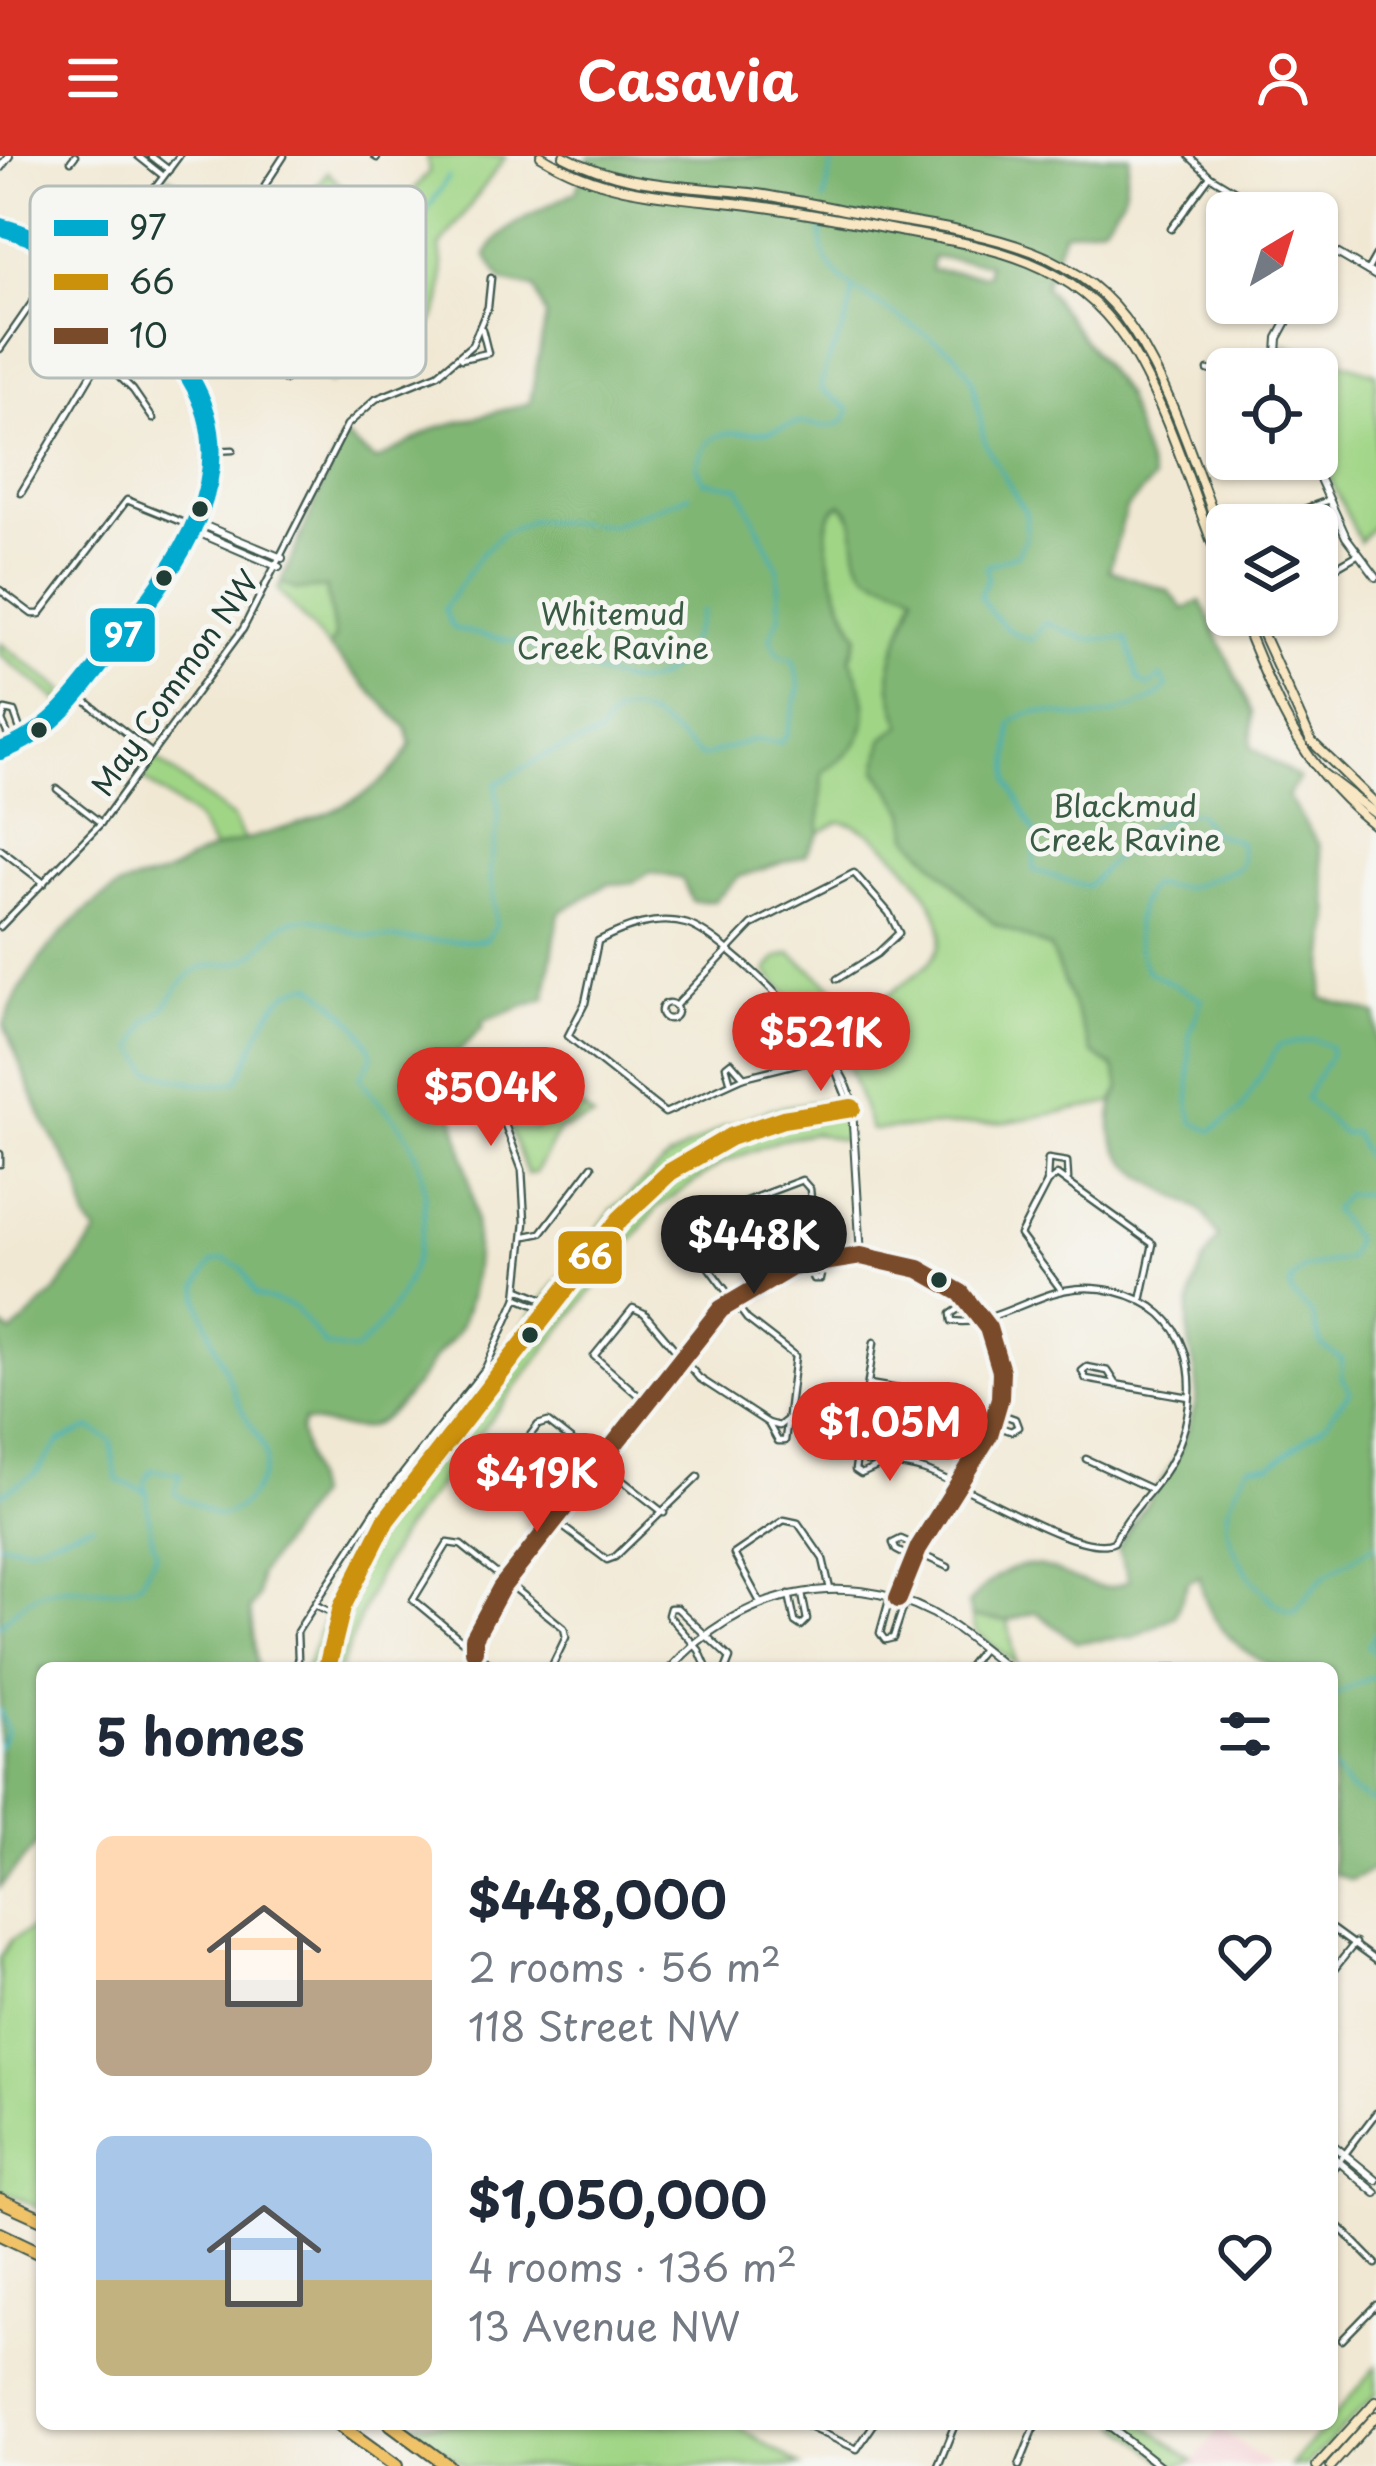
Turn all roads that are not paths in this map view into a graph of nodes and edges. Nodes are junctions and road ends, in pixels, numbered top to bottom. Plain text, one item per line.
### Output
1 (9, 156) edge
2 (138, 156) edge
3 (151, 156) edge
4 (179, 156) edge
5 (284, 156) edge
6 (541, 156) edge
7 (563, 156) edge
8 (1189, 156) edge
9 (0, 168) edge
10 (169, 170) junction
11 (163, 176) junction
12 (1210, 176) junction
13 (265, 185) dead end
14 (156, 186) edge
15 (1236, 192) edge
16 (858, 218) junction
17 (0, 227) edge
18 (1171, 229) dead end
19 (30, 240) edge
20 (1338, 254) edge
21 (1376, 255) edge
22 (1367, 271) junction
23 (1376, 276) edge
24 (491, 278) dead end
25 (30, 301) edge
26 (481, 327) junction
27 (0, 349) edge
28 (461, 359) junction
29 (426, 375) edge
30 (89, 378) edge
31 (121, 378) edge
32 (188, 378) edge
33 (420, 378) edge
34 (153, 419) dead end
35 (233, 450) dead end
36 (211, 451) junction
37 (1321, 480) edge
38 (21, 494) dead end
39 (1329, 500) junction
40 (1209, 504) edge
41 (1318, 504) edge
42 (197, 527) junction
43 (1206, 530) edge
44 (1357, 555) junction
45 (280, 562) junction
46 (1338, 566) edge
47 (1376, 577) edge
48 (0, 590) edge
49 (1250, 636) edge
50 (1264, 636) edge
51 (76, 695) junction
52 (24, 741) junction
53 (13, 747) junction
54 (149, 751) junction
55 (0, 752) edge
56 (1315, 770) junction
57 (57, 789) dead end
58 (1376, 804) edge
59 (1376, 814) edge
60 (101, 823) junction
61 (1376, 826) edge
62 (0, 849) edge
63 (44, 883) junction
64 (0, 927) edge
65 (728, 951) junction
66 (837, 979) dead end
67 (676, 1005) dead end
68 (830, 1059) junction
69 (507, 1066) dead end
70 (744, 1077) junction
71 (730, 1082) junction
72 (852, 1108) junction
73 (0, 1154) edge
74 (0, 1164) edge
75 (592, 1166) dead end
76 (1069, 1179) junction
77 (1047, 1183) junction
78 (526, 1236) junction
79 (861, 1256) junction
80 (820, 1259) junction
81 (806, 1263) junction
82 (519, 1289) junction
83 (1062, 1291) junction
84 (517, 1298) junction
85 (1141, 1301) junction
86 (969, 1302) junction
87 (731, 1304) junction
88 (550, 1307) junction
89 (982, 1319) junction
90 (874, 1342) dead end
91 (686, 1358) junction
92 (869, 1384) junction
93 (1117, 1384) junction
94 (1189, 1397) junction
95 (649, 1405) junction
96 (789, 1416) junction
97 (995, 1418) junction
98 (768, 1423) junction
99 (860, 1450) junction
100 (1086, 1459) dead end
101 (886, 1463) junction
102 (602, 1464) junction
103 (698, 1478) dead end
104 (957, 1485) junction
105 (1150, 1489) junction
106 (664, 1513) junction
107 (554, 1523) junction
108 (916, 1553) junction
109 (948, 1567) dead end
110 (508, 1582) junction
111 (830, 1589) junction
112 (802, 1592) junction
113 (789, 1594) junction
114 (898, 1599) junction
115 (760, 1603) junction
116 (318, 1606) junction
117 (339, 1616) junction
118 (703, 1636) junction
119 (694, 1643) junction
120 (982, 1648) junction
121 (474, 1652) junction
122 (298, 1659) dead end
123 (328, 1662) edge
124 (470, 1662) edge
125 (487, 1662) edge
126 (553, 1662) edge
127 (677, 1662) edge
128 (704, 1662) edge
129 (728, 1662) edge
130 (972, 1662) edge
131 (1000, 1662) edge
132 (1338, 1933) edge
133 (1355, 1943) junction
134 (1376, 1961) edge
135 (1338, 1964) edge
136 (1376, 2113) edge
137 (1339, 2158) edge
138 (1376, 2180) edge
139 (1376, 2193) edge
140 (0, 2200) edge
141 (36, 2216) edge
142 (1338, 2225) edge
143 (0, 2234) edge
144 (36, 2251) edge
145 (1376, 2264) edge
146 (1376, 2305) edge
147 (1342, 2340) dead end
148 (1376, 2401) edge
149 (1376, 2416) edge
150 (346, 2430) edge
151 (399, 2430) edge
152 (816, 2430) edge
153 (870, 2430) edge
154 (953, 2430) edge
155 (1034, 2430) edge
156 (1114, 2430) edge
157 (396, 2466) edge
158 (448, 2466) edge
159 (938, 2466) edge
160 (1019, 2466) edge
161 (1160, 2466) edge
162 (1317, 2466) edge
163 (1331, 2466) edge

1 - 9 street
2 - 11 street
3 - 10 street
4 - 10 street
5 - 13 street
6 - 16 main road
7 - 16 main road
8 - 12 street
10 - 11 street
11 - 14 street
12 - 15 street
12 - 18 street
16 - 40 main road
16 - 43 main road
17 - 19 street
20 - 22 street
21 - 22 street
22 - 23 street
24 - 26 street
25 - 27 street
26 - 28 street
26 - 28 street
28 - 29 street, May Common NW
30 - 38 street
31 - 34 street
32 - 36 street
33 - 45 street, May Common NW
35 - 36 street
36 - 42 street
37 - 39 street
39 - 41 street
39 - 44 street
42 - 45 street
42 - 48 street
42 - 51 street
44 - 46 street
44 - 47 street
45 - 54 street, May Common NW
49 - 56 main road
50 - 58 main road
51 - 52 street
51 - 54 street
52 - 53 street
52 - 53 street
53 - 55 street
54 - 60 street, May Common NW
56 - 59 main road
56 - 61 main road
57 - 60 street, May Common NW
60 - 63 street, May Common NW
62 - 63 street
63 - 64 street, May Common NW
65 - 66 street
65 - 67 street
65 - 68 street
65 - 71 street
68 - 70 street
68 - 72 street
69 - 78 street
70 - 71 street
70 - 71 street
72 - 79 street
72 - 88 street
73 - 74 street
75 - 78 street
76 - 77 street
76 - 77 street
76 - 85 street
77 - 83 street
78 - 82 street
79 - 80 street
79 - 86 street
80 - 81 street
80 - 81 street
80 - 87 street
81 - 87 street
82 - 84 street
82 - 88 street
83 - 85 street
83 - 89 street
84 - 88 street
84 - 116 street
85 - 94 street
86 - 89 street
86 - 89 street
87 - 91 street
87 - 96 street
88 - 117 street
89 - 97 street
90 - 92 street
91 - 95 street
91 - 95 street
91 - 98 street
92 - 97 street
92 - 99 street
93 - 93 street
93 - 94 street
94 - 105 street
95 - 102 street
96 - 98 street
96 - 98 street
97 - 104 street
99 - 101 street
99 - 101 street
100 - 105 street
101 - 104 street
102 - 106 street
102 - 107 street
102 - 107 street
103 - 106 street
104 - 105 street
104 - 108 street
106 - 107 street
107 - 110 street
108 - 109 street
108 - 114 street
110 - 121 street
110 - 121 street
110 - 126 street
111 - 112 street
111 - 114 street
111 - 115 street
112 - 113 street
112 - 113 street
113 - 115 street
114 - 114 street
114 - 120 street
115 - 118 street
116 - 117 street
116 - 122 street
117 - 123 street
118 - 119 street
118 - 119 street
118 - 129 street
119 - 127 street
119 - 128 street
120 - 130 street
120 - 131 street
121 - 124 street
121 - 125 street
132 - 133 street
133 - 134 street
133 - 135 street
136 - 137 street
137 - 138 street
137 - 139 street
140 - 141 highway
142 - 145 street
143 - 144 highway
146 - 147 street
148 - 162 main road
149 - 163 main road
150 - 157 highway
151 - 158 highway
152 - 153 street
154 - 159 street
155 - 160 street
156 - 161 street

